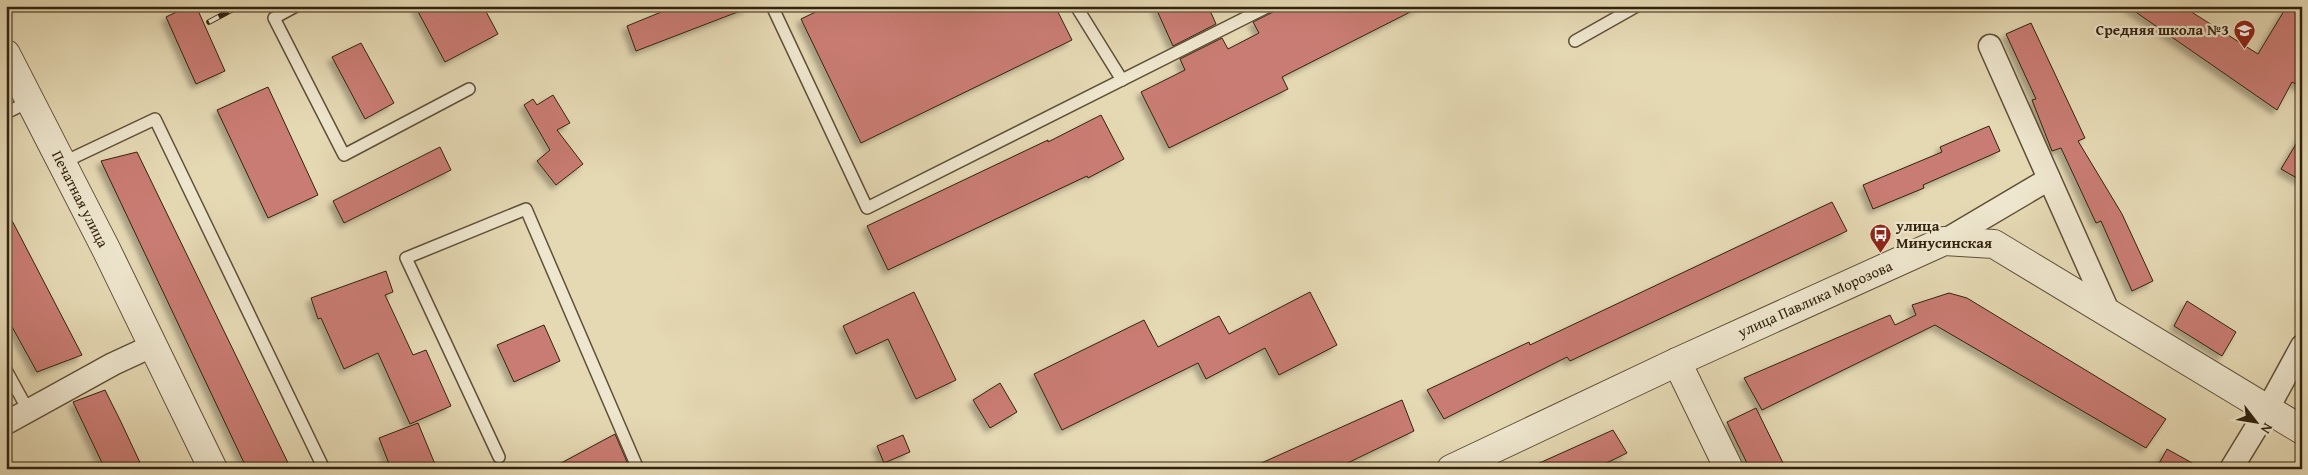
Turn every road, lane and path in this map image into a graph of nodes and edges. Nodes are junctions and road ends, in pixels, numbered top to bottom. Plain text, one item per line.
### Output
1 (296, 6) edge
2 (772, 6) edge
3 (1076, 6) edge
4 (1269, 6) edge
5 (1637, 6) edge
6 (1575, 41) dead end
7 (1990, 46) dead end
8 (6, 54) edge
9 (1122, 80) junction
10 (469, 90) dead end
11 (18, 107) edge
12 (62, 163) junction
13 (2049, 180) junction
14 (1944, 241) junction
15 (2109, 313) junction
16 (152, 346) junction
17 (2302, 346) edge
18 (1677, 362) junction
19 (6, 370) edge
20 (28, 410) junction
21 (2268, 410) junction
22 (6, 422) edge
23 (2302, 430) edge
24 (499, 457) dead end
25 (213, 469) edge
26 (324, 469) edge
27 (638, 469) edge
28 (1451, 469) edge
29 (1729, 469) edge
30 (2231, 469) edge

1 - 10 lane
2 - 9 lane
3 - 9 lane
4 - 9 lane
5 - 6 lane
7 - 13 street
8 - 11 street, Печатная улица
11 - 12 street, Печатная улица
12 - 16 street, Печатная улица
12 - 26 lane
13 - 14 street
13 - 15 street
14 - 15 street, улица Павлика Морозова
14 - 18 street, улица Павлика Морозова
15 - 21 street, улица Павлика Морозова
16 - 20 street
16 - 25 street, Печатная улица
17 - 21 street
18 - 28 street, улица Павлика Морозова
18 - 29 street
19 - 20 lane
20 - 22 street
21 - 23 street, улица Павлика Морозова
21 - 30 street
24 - 27 lane

